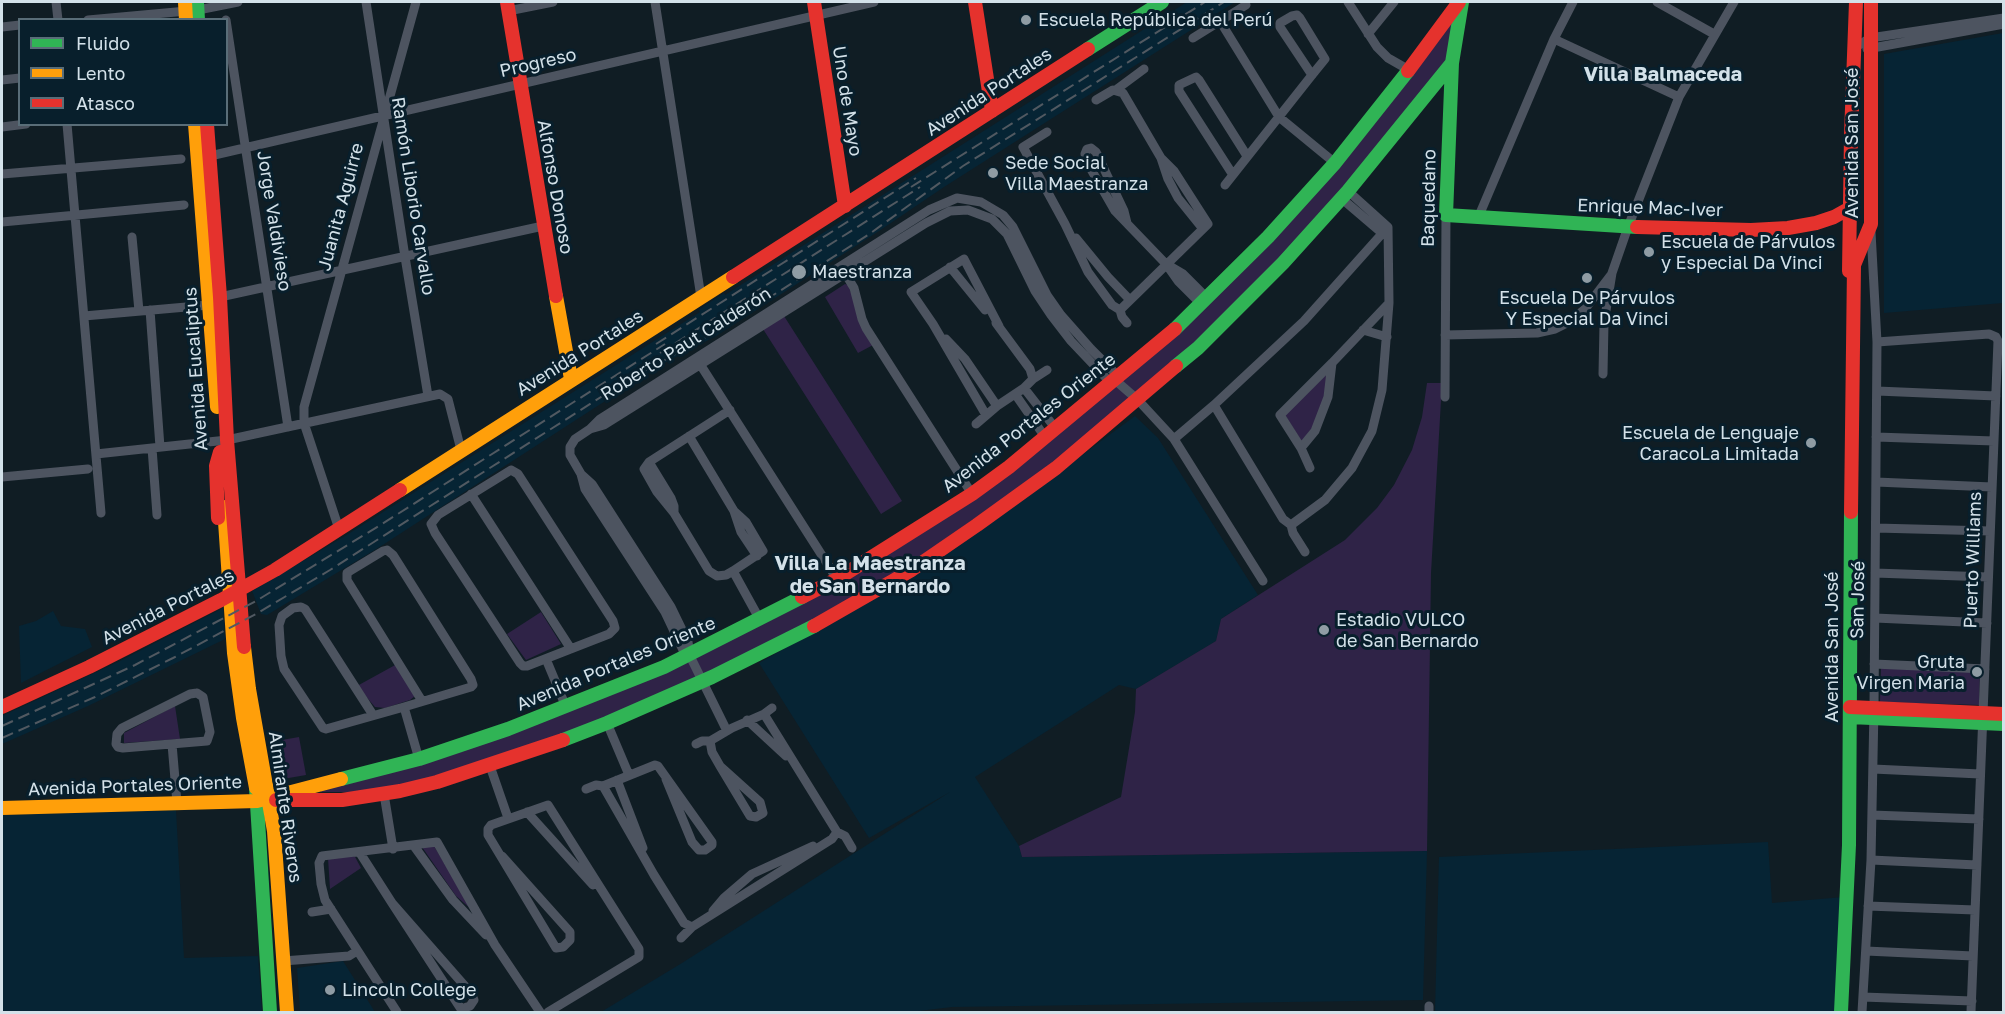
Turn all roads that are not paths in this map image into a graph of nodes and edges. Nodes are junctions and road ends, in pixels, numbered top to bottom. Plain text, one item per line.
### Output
1 (56, 2) edge
2 (238, 2) edge
3 (366, 2) edge
4 (416, 2) edge
5 (553, 2) edge
6 (655, 2) edge
7 (874, 2) edge
8 (975, 2) edge
9 (1162, 2) edge
10 (1348, 2) edge
11 (1394, 2) edge
12 (1460, 2) edge
13 (1573, 2) edge
14 (1657, 2) edge
15 (1734, 2) edge
16 (1856, 2) edge
17 (1871, 2) edge
18 (224, 5) junction
19 (1246, 5) dead end
20 (508, 6) edge
21 (815, 8) edge
22 (192, 11) edge
23 (58, 18) edge
24 (111, 18) edge
25 (226, 18) edge
26 (2004, 18) edge
27 (1220, 21) junction
28 (2004, 24) edge
29 (18, 25) edge
30 (2, 27) edge
31 (1437, 32) junction
32 (228, 33) edge
33 (1368, 34) junction
34 (1714, 34) junction
35 (1456, 37) junction
36 (1193, 38) dead end
37 (1554, 39) junction
38 (1870, 44) junction
39 (1856, 47) junction
40 (662, 51) junction
41 (1452, 63) junction
42 (1144, 69) dead end
43 (1409, 70) junction
44 (1312, 75) junction
45 (18, 78) edge
46 (2, 80) edge
47 (519, 84) junction
48 (1117, 89) junction
49 (1429, 90) junction
50 (1450, 94) junction
51 (1679, 97) junction
52 (1096, 100) dead end
53 (992, 111) junction
54 (384, 116) junction
55 (1279, 117) junction
56 (18, 125) edge
57 (67, 126) edge
58 (195, 126) edge
59 (207, 126) edge
60 (2, 127) edge
61 (1047, 132) dead end
62 (246, 147) junction
63 (210, 156) junction
64 (1247, 156) junction
65 (181, 159) dead end
66 (1335, 163) junction
67 (71, 168) junction
68 (2, 174) edge
69 (1233, 175) junction
70 (1224, 185) dead end
71 (1871, 189) junction
72 (1345, 194) junction
73 (184, 205) dead end
74 (844, 206) junction
75 (1850, 208) junction
76 (75, 215) junction
77 (1446, 215) junction
78 (1478, 218) junction
79 (2, 222) edge
80 (1127, 223) junction
81 (1065, 224) junction
82 (1871, 224) junction
83 (543, 226) junction
84 (1628, 226) junction
85 (1385, 230) junction
86 (132, 237) dead end
87 (405, 257) junction
88 (1167, 264) junction
89 (950, 267) junction
90 (843, 269) junction
91 (340, 272) junction
92 (1612, 273) junction
93 (1852, 282) junction
94 (267, 287) junction
95 (701, 297) junction
96 (1130, 300) junction
97 (215, 301) junction
98 (1204, 301) junction
99 (1389, 303) junction
100 (150, 310) junction
101 (1120, 310) junction
102 (139, 311) junction
103 (84, 316) junction
104 (1127, 323) dead end
105 (933, 324) junction
106 (999, 327) junction
107 (1363, 330) junction
108 (1445, 335) junction
109 (1387, 337) junction
110 (1876, 342) junction
111 (698, 361) junction
112 (1332, 363) junction
113 (1047, 370) dead end
114 (1032, 374) junction
115 (1603, 374) dead end
116 (571, 379) junction
117 (1115, 380) junction
118 (1024, 388) junction
119 (1877, 391) junction
120 (1015, 394) junction
121 (428, 396) junction
122 (1996, 396) junction
123 (1444, 397) dead end
124 (1138, 400) junction
125 (1214, 405) junction
126 (997, 406) junction
127 (729, 410) junction
128 (986, 415) junction
129 (304, 423) junction
130 (976, 424) dead end
131 (288, 427) junction
132 (1051, 433) junction
133 (689, 436) junction
134 (1876, 437) junction
135 (1174, 439) junction
136 (1994, 441) junction
137 (222, 444) junction
138 (156, 448) junction
139 (1301, 448) junction
140 (461, 450) junction
141 (96, 454) junction
142 (1310, 468) dead end
143 (88, 469) dead end
144 (2, 477) edge
145 (1876, 482) junction
146 (1992, 487) junction
147 (471, 494) junction
148 (972, 494) junction
149 (101, 513) dead end
150 (157, 515) dead end
151 (1291, 525) junction
152 (1876, 528) junction
153 (339, 529) junction
154 (1990, 531) junction
155 (1305, 552) dead end
156 (734, 571) junction
157 (1875, 573) junction
158 (1989, 577) junction
159 (837, 579) junction
160 (1263, 581) dead end
161 (225, 606) junction
162 (1875, 618) junction
163 (760, 620) junction
164 (1987, 623) junction
165 (571, 649) junction
166 (690, 656) junction
167 (546, 659) junction
168 (1874, 664) junction
169 (1985, 669) junction
170 (703, 681) junction
171 (422, 701) junction
172 (2, 707) edge
173 (404, 707) junction
174 (566, 707) junction
175 (1850, 712) junction
176 (1874, 713) junction
177 (2004, 714) edge
178 (374, 715) junction
179 (1983, 718) junction
180 (747, 720) junction
181 (607, 723) junction
182 (2004, 724) edge
183 (727, 730) junction
184 (710, 741) junction
185 (172, 744) junction
186 (696, 744) dead end
187 (419, 759) junction
188 (490, 766) junction
189 (720, 766) junction
190 (797, 766) junction
191 (1873, 769) junction
192 (1980, 774) junction
193 (629, 775) junction
194 (666, 779) junction
195 (617, 780) junction
196 (315, 786) junction
197 (603, 786) junction
198 (586, 789) dead end
199 (384, 794) junction
200 (263, 800) junction
201 (315, 801) junction
202 (177, 803) junction
203 (2, 808) edge
204 (527, 812) junction
205 (1872, 815) junction
206 (508, 818) junction
207 (1979, 819) junction
208 (835, 835) junction
209 (414, 846) junction
210 (852, 848) dead end
211 (393, 849) junction
212 (360, 853) junction
213 (502, 856) junction
214 (1871, 861) junction
215 (1977, 865) junction
216 (654, 875) junction
217 (609, 902) junction
218 (392, 903) junction
219 (1868, 906) junction
220 (331, 909) junction
221 (1975, 910) junction
222 (312, 912) dead end
223 (692, 927) junction
224 (681, 938) dead end
225 (495, 945) junction
226 (357, 951) junction
227 (1866, 951) junction
228 (1973, 956) junction
229 (284, 961) junction
230 (1863, 997) junction
231 (1972, 1001) junction
232 (270, 1012) edge
233 (286, 1012) edge
234 (397, 1012) edge
235 (540, 1012) edge
236 (549, 1012) edge
237 (1841, 1012) edge
238 (1862, 1012) edge
239 (1971, 1012) edge

1 - 23 street
2 - 18 street
3 - 54 street, Ramón Liborio Carvallo
4 - 54 street, Juanita Aguirre
5 - 20 street
6 - 40 street
7 - 21 street, Progreso
8 - 53 street
9 - 53 street, Avenida Portales
10 - 33 street
11 - 33 street
12 - 31 street, Avenida Portales Oriente
12 - 35 street, Baquedano
13 - 37 street
14 - 34 street
15 - 34 street
16 - 39 street, Avenida San José
17 - 38 street, Avenida San José
18 - 22 street
18 - 25 street, Jorge Valdivieso
19 - 27 street
20 - 47 street, Alfonso Donoso
21 - 40 street, Progreso
21 - 74 street, Uno de Mayo
22 - 24 street
26 - 38 street
27 - 36 street
27 - 55 street
28 - 38 street
29 - 30 street
31 - 35 street
31 - 43 street, Avenida Portales Oriente
32 - 62 street, Jorge Valdivieso
33 - 43 street
34 - 51 street
35 - 41 street, Baquedano
37 - 51 street
37 - 78 street
38 - 39 street
38 - 71 street, Avenida San José
39 - 75 street, Avenida San José
40 - 47 street, Progreso
40 - 95 street
41 - 49 street, Avenida Portales Oriente
41 - 50 street, Baquedano
42 - 48 street
43 - 66 street, Avenida Portales Oriente
44 - 44 street
44 - 55 street
45 - 46 street
47 - 54 street, Progreso
47 - 83 street, Alfonso Donoso
48 - 52 street
48 - 88 street
49 - 50 street
49 - 72 street, Avenida Portales Oriente
50 - 77 street, Baquedano
51 - 84 street
53 - 74 street, Avenida Portales
54 - 62 street, Progreso
54 - 87 street, Ramón Liborio Carvallo
54 - 91 street, Juanita Aguirre
55 - 64 street
55 - 66 street
56 - 60 street
57 - 67 street
58 - 97 street, Avenida Eucaliptus
59 - 63 street, Avenida Eucaliptus
61 - 81 street
62 - 63 street, Progreso
62 - 94 street, Jorge Valdivieso
63 - 97 street, Avenida Eucaliptus
64 - 69 street
64 - 69 street
65 - 67 street
66 - 98 street, Avenida Portales Oriente
67 - 68 street
67 - 76 street
69 - 70 street
71 - 75 street, Enrique Mac-Iver
71 - 82 street, Avenida San José
72 - 85 street
72 - 124 street, Avenida Portales Oriente
73 - 76 street
74 - 95 street, Avenida Portales
75 - 84 street, Enrique Mac-Iver
75 - 93 street, Avenida San José
76 - 79 street
76 - 103 street
77 - 78 street, Enrique Mac-Iver
77 - 108 street, Baquedano
78 - 84 street, Enrique Mac-Iver
80 - 80 street
80 - 88 street
81 - 96 street
81 - 101 street
82 - 93 street, Avenida San José
82 - 110 street, San José
83 - 87 street
83 - 116 street, Alfonso Donoso
84 - 92 street
85 - 99 street
85 - 125 street
86 - 102 street
87 - 91 street
87 - 121 street, Ramón Liborio Carvallo
88 - 96 street
88 - 98 street
89 - 105 street
89 - 106 street
89 - 106 street
90 - 111 street, Roberto Paut Calderón
90 - 117 street, Roberto Paut Calderón
90 - 148 street
91 - 94 street
91 - 129 street, Juanita Aguirre
92 - 108 street
92 - 115 street
93 - 175 street, Avenida San José
94 - 97 street
94 - 131 street, Jorge Valdivieso
95 - 116 street, Avenida Portales
96 - 101 street
97 - 100 street
97 - 137 street, Avenida Eucaliptus
98 - 117 street, Avenida Portales Oriente
99 - 107 street
99 - 109 street
100 - 102 street
100 - 138 street
101 - 104 street
102 - 103 street
103 - 141 street
105 - 126 street
105 - 128 street
106 - 114 street
107 - 109 street
107 - 112 street
108 - 123 street, Baquedano
109 - 151 street
110 - 119 street, San José
110 - 122 street, Puerto Williams
111 - 127 street
111 - 166 street, Roberto Paut Calderón
112 - 139 street
112 - 139 street
113 - 114 street
114 - 118 street
116 - 140 street, Avenida Portales
117 - 124 street, Roberto Paut Calderón
117 - 132 street, Avenida Portales Oriente
118 - 120 street
118 - 132 street
119 - 122 street
119 - 134 street, San José
120 - 126 street
120 - 132 street
121 - 129 street
121 - 140 street
122 - 136 street, Puerto Williams
124 - 135 street, Roberto Paut Calderón
124 - 170 street, Avenida Portales Oriente
125 - 135 street
125 - 151 street
126 - 128 street
127 - 133 street
127 - 159 street
128 - 130 street
129 - 131 street
129 - 153 street
131 - 137 street
132 - 148 street, Avenida Portales Oriente
133 - 156 street
133 - 156 street
134 - 136 street
134 - 145 street, San José
135 - 160 street, Roberto Paut Calderón
136 - 146 street, Puerto Williams
137 - 138 street
137 - 161 street, Avenida Eucaliptus
137 - 161 street
138 - 141 street
138 - 150 street
139 - 142 street
140 - 153 street, Avenida Portales
141 - 149 street
143 - 144 street
145 - 146 street
145 - 152 street, San José
146 - 154 street, Puerto Williams
147 - 165 street
147 - 165 street
147 - 167 street
148 - 159 street, Avenida Portales Oriente
151 - 155 street
152 - 154 street
152 - 157 street, San José
153 - 161 street, Avenida Portales
154 - 158 street, Puerto Williams
156 - 163 street
157 - 158 street
157 - 162 street, San José
158 - 164 street, Puerto Williams
159 - 163 street, Avenida Portales Oriente
161 - 172 street, Avenida Portales
161 - 200 street, Almirante Riveros
162 - 164 street
162 - 168 street, San José
163 - 166 street, Avenida Portales Oriente
164 - 169 street, Puerto Williams
165 - 167 street
166 - 170 street, Roberto Paut Calderón
166 - 174 street, Avenida Portales Oriente
167 - 174 street
168 - 169 street
168 - 176 street, San José
169 - 179 street, Puerto Williams
170 - 181 street, Avenida Portales Oriente
170 - 183 street, Roberto Paut Calderón
171 - 171 street
171 - 173 street
173 - 178 street
173 - 187 street
174 - 187 street, Avenida Portales Oriente
175 - 176 street
175 - 237 street, Avenida San José
176 - 179 street
176 - 191 street, San José
177 - 179 street
178 - 178 street
179 - 182 street
179 - 192 street, Puerto Williams
180 - 183 street
180 - 190 street
180 - 190 street
181 - 188 street, Avenida Portales Oriente
181 - 193 street
183 - 184 street
184 - 186 street
184 - 189 street
185 - 185 street
185 - 202 street
187 - 196 street, Avenida Portales Oriente
188 - 199 street, Avenida Portales Oriente
188 - 206 street
189 - 189 street
190 - 208 street
191 - 192 street
191 - 205 street, San José
192 - 207 street, Puerto Williams
193 - 194 street
193 - 195 street
194 - 194 street
195 - 197 street
195 - 216 street
196 - 200 street, Avenida Portales Oriente
196 - 201 street
197 - 198 street
197 - 216 street
199 - 201 street, Avenida Portales Oriente
199 - 211 street
200 - 201 street, Avenida Portales Oriente
200 - 202 street, Avenida Portales Oriente
200 - 229 street, Almirante Riveros
200 - 232 street, Almirante Riveros
202 - 203 street, Avenida Portales Oriente
204 - 206 street
204 - 217 street
204 - 217 street
205 - 207 street
205 - 214 street, San José
206 - 213 street
207 - 215 street, Puerto Williams
208 - 210 street
208 - 223 street
209 - 211 street
209 - 225 street
209 - 225 street
211 - 212 street
212 - 218 street
212 - 220 street
213 - 213 street
214 - 215 street
214 - 219 street, San José
215 - 221 street, Puerto Williams
216 - 223 street
217 - 236 street
218 - 218 street
219 - 221 street
219 - 227 street, San José
220 - 222 street
220 - 226 street
221 - 228 street, Puerto Williams
223 - 224 street
225 - 235 street
226 - 229 street
226 - 234 street
227 - 228 street
227 - 230 street, San José
228 - 231 street, Puerto Williams
229 - 233 street, Almirante Riveros
230 - 231 street
230 - 238 street, San José
231 - 239 street, Puerto Williams

